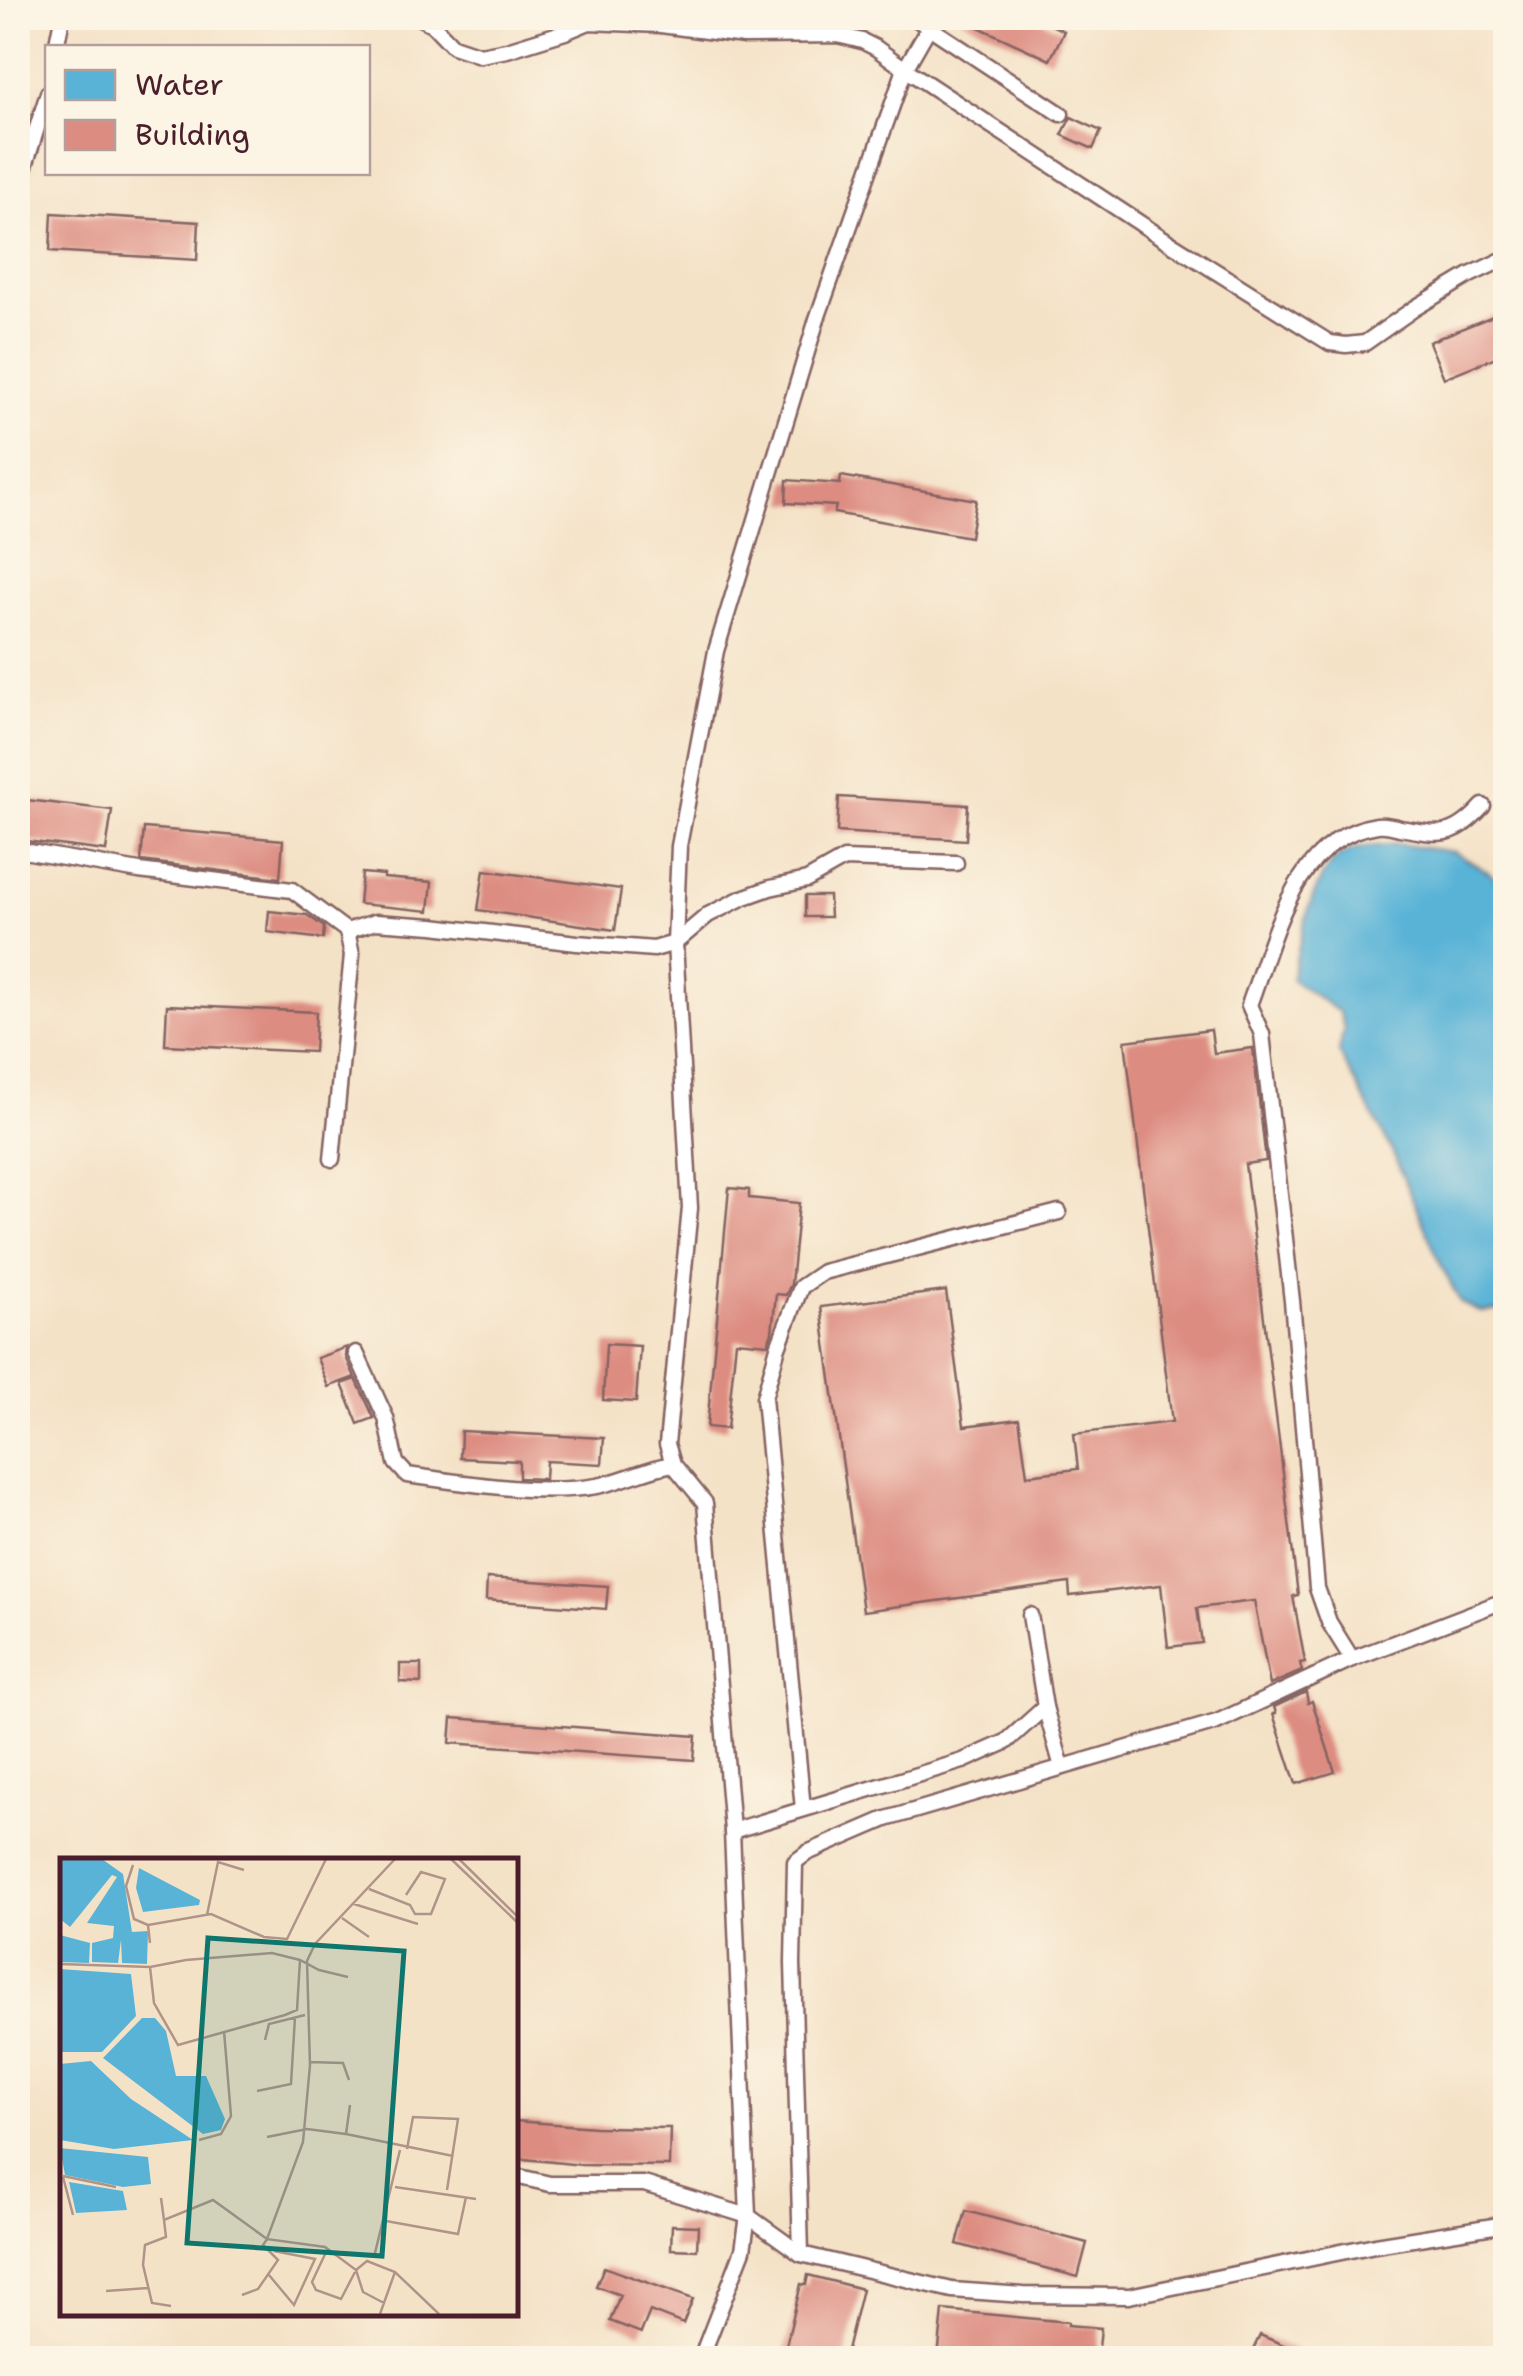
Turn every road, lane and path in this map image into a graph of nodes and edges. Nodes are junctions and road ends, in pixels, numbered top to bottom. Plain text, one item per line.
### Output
1 (62, 18) edge
2 (915, 18) edge
3 (429, 20) edge
4 (929, 27) junction
5 (57, 45) edge
6 (905, 70) junction
7 (45, 102) edge
8 (1061, 114) dead end
9 (18, 188) edge
10 (1506, 258) edge
11 (1483, 806) dead end
12 (18, 850) edge
13 (956, 864) dead end
14 (346, 930) junction
15 (676, 943) junction
16 (332, 1159) dead end
17 (1059, 1212) dead end
18 (356, 1353) dead end
19 (673, 1464) junction
20 (1506, 1600) edge
21 (1030, 1615) dead end
22 (1352, 1660) junction
23 (1046, 1707) junction
24 (1062, 1767) junction
25 (803, 1809) junction
26 (732, 1831) junction
27 (518, 2177) edge
28 (748, 2216) junction
29 (1506, 2224) edge
30 (801, 2254) junction
31 (701, 2358) edge

1 - 5 lane
2 - 4 lane
3 - 6 lane
4 - 6 lane
4 - 8 lane
6 - 10 lane
6 - 15 lane
7 - 9 lane
11 - 22 lane
12 - 14 lane
13 - 15 lane
14 - 15 lane
14 - 16 lane
15 - 19 lane
17 - 25 lane
18 - 19 lane
19 - 26 lane
20 - 22 lane
21 - 23 lane
22 - 24 lane
23 - 24 lane
23 - 25 lane
24 - 30 lane
25 - 26 lane
26 - 28 lane
27 - 28 lane
28 - 30 lane
28 - 31 lane
29 - 30 lane

